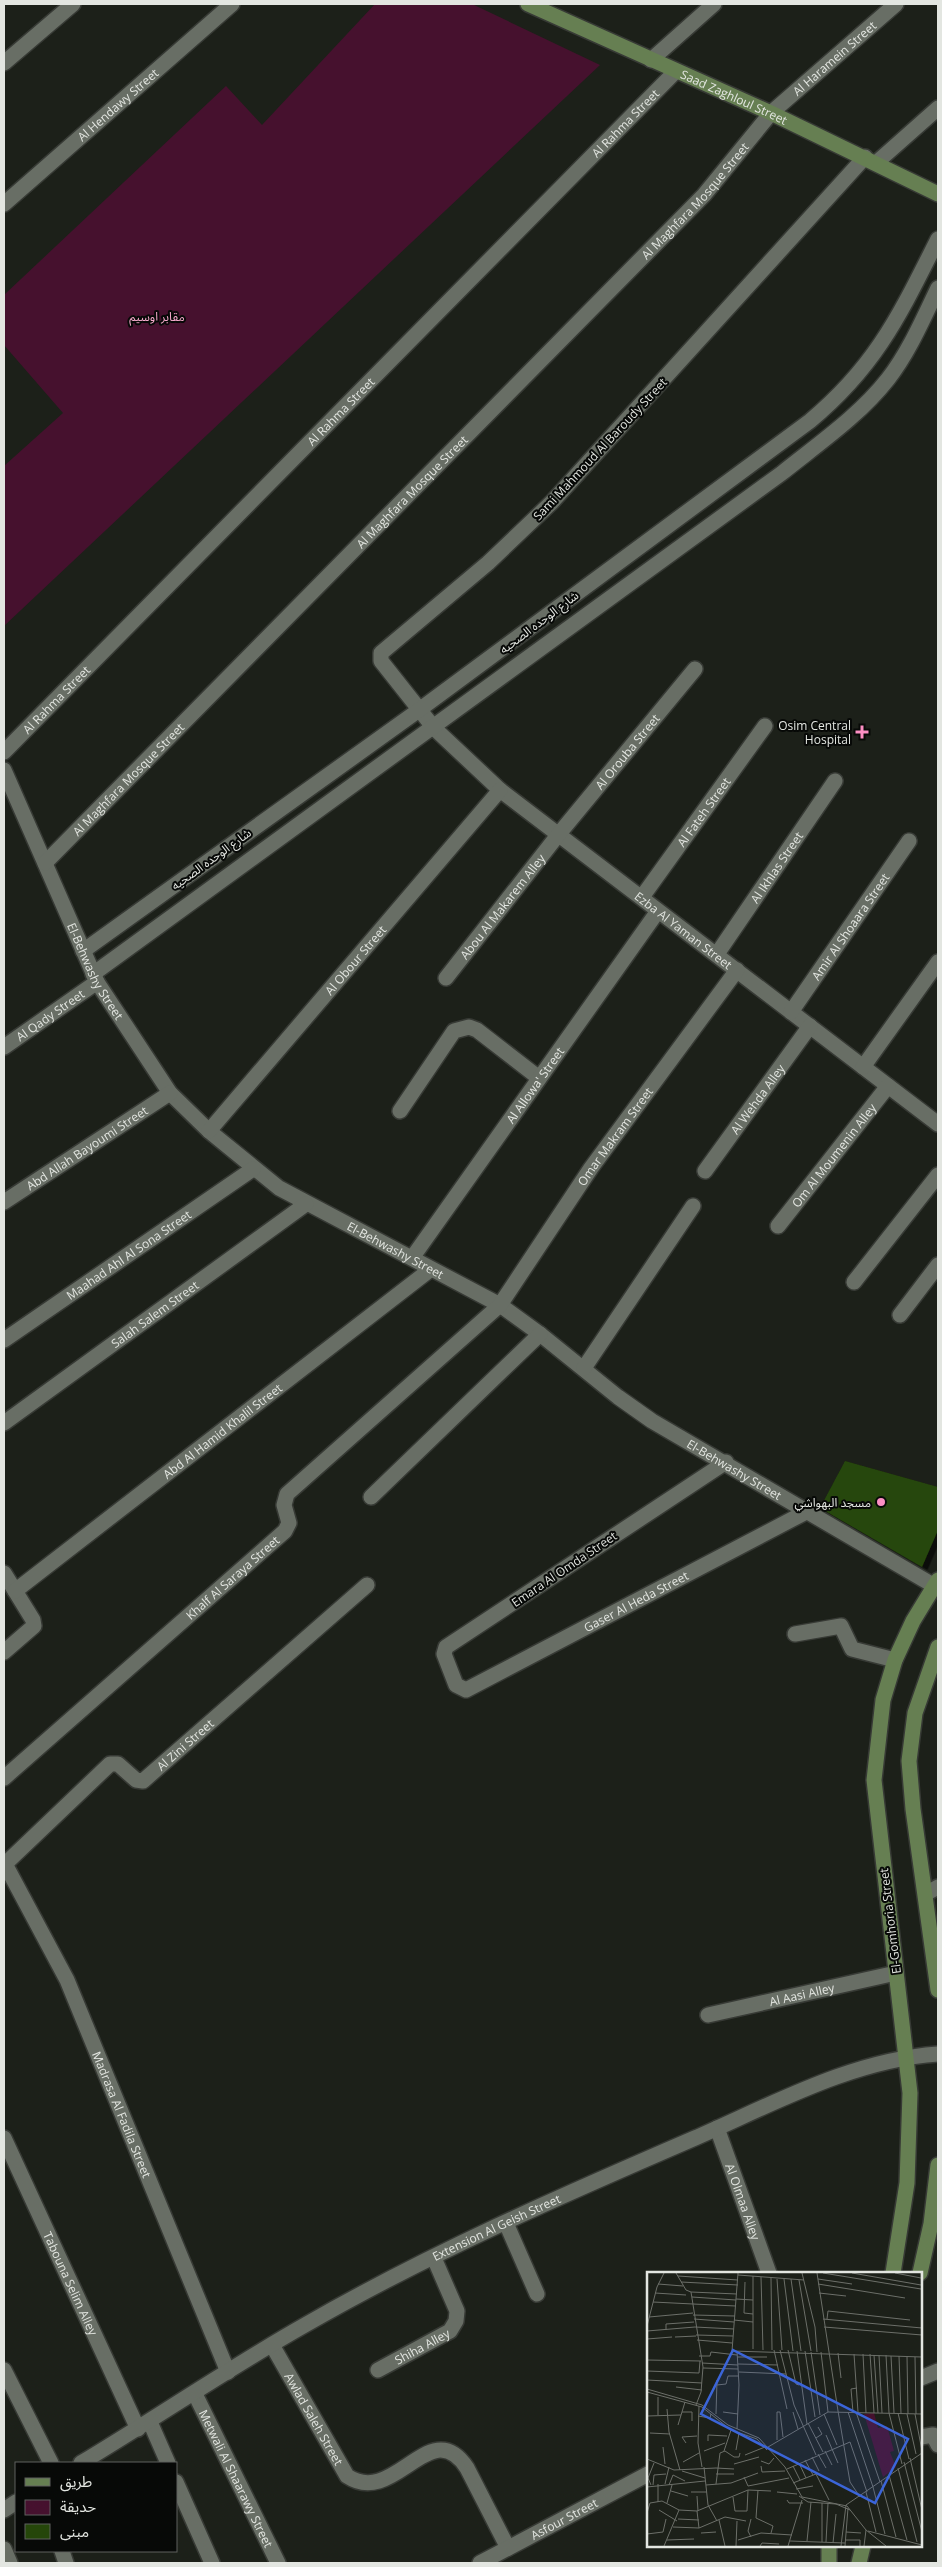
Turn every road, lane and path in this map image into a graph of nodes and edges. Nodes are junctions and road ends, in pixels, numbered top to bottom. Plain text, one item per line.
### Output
1 (73, 4) edge
2 (232, 4) edge
3 (714, 4) edge
4 (896, 4) edge
5 (536, 5) edge
6 (651, 60) junction
7 (4, 63) edge
8 (676, 71) junction
9 (938, 108) edge
10 (771, 113) junction
11 (871, 160) junction
12 (938, 194) edge
13 (4, 204) edge
14 (938, 239) edge
15 (938, 288) edge
16 (694, 669) dead end
17 (420, 710) junction
18 (765, 726) dead end
19 (434, 728) junction
20 (4, 752) edge
21 (4, 770) edge
22 (836, 782) dead end
23 (500, 790) junction
24 (10, 801) edge
25 (558, 835) junction
26 (909, 841) dead end
27 (45, 864) junction
28 (642, 898) junction
29 (658, 911) junction
30 (83, 951) junction
31 (717, 954) junction
32 (938, 962) edge
33 (736, 970) junction
34 (95, 978) junction
35 (446, 978) dead end
36 (792, 1012) junction
37 (810, 1026) junction
38 (4, 1047) edge
39 (863, 1067) junction
40 (540, 1078) junction
41 (888, 1086) junction
42 (170, 1093) junction
43 (400, 1111) dead end
44 (938, 1124) edge
45 (209, 1131) junction
46 (253, 1169) junction
47 (705, 1171) dead end
48 (938, 1175) edge
49 (4, 1202) edge
50 (306, 1204) junction
51 (693, 1206) dead end
52 (778, 1226) dead end
53 (412, 1258) junction
54 (938, 1265) edge
55 (431, 1269) junction
56 (854, 1282) dead end
57 (500, 1305) junction
58 (900, 1315) dead end
59 (540, 1334) junction
60 (4, 1340) edge
61 (584, 1368) junction
62 (4, 1424) edge
63 (726, 1462) junction
64 (371, 1497) dead end
65 (806, 1512) junction
66 (4, 1573) edge
67 (367, 1585) dead end
68 (937, 1585) edge
69 (14, 1591) junction
70 (795, 1634) dead end
71 (938, 1647) edge
72 (4, 1652) edge
73 (895, 1660) junction
74 (466, 1690) joint
75 (4, 1778) edge
76 (4, 1864) edge
77 (932, 1890) edge
78 (896, 1973) junction
79 (938, 1990) edge
80 (708, 2015) dead end
81 (938, 2054) edge
82 (905, 2056) junction
83 (718, 2128) junction
84 (4, 2138) edge
85 (938, 2165) edge
86 (506, 2223) junction
87 (434, 2258) junction
88 (769, 2272) edge
89 (893, 2272) edge
90 (920, 2272) edge
91 (537, 2294) dead end
92 (272, 2345) junction
93 (4, 2370) edge
94 (378, 2370) dead end
95 (938, 2371) edge
96 (228, 2372) junction
97 (922, 2378) edge
98 (195, 2394) junction
99 (144, 2425) junction
100 (922, 2437) edge
101 (938, 2444) edge
102 (50, 2462) edge
103 (83, 2462) edge
104 (167, 2462) edge
105 (647, 2475) edge
106 (178, 2486) edge
107 (15, 2503) edge
108 (4, 2510) edge
109 (829, 2547) edge
110 (863, 2547) edge
111 (4, 2548) edge
112 (508, 2548) junction
113 (10, 2563) edge
114 (212, 2563) edge
115 (278, 2563) edge
116 (480, 2563) edge
117 (829, 2563) edge
118 (859, 2563) edge

1 - 7 street
2 - 13 street, Al Hendawy Street
3 - 6 street
4 - 10 street, Al Haramein Street
5 - 6 street, Saad Zaghloul Street
6 - 8 street, Saad Zaghloul Street
8 - 10 street, Saad Zaghloul Street
8 - 20 street, Al Rahma Street
9 - 11 street
10 - 11 street, Saad Zaghloul Street
10 - 27 street, Al Maghfara Mosque Street
11 - 12 street, Saad Zaghloul Street
11 - 17 street, Sami Mahmoud Al Baroudy Street
14 - 17 street, شارع الوحده الصحيه
15 - 19 street, شارع الوحده الصحيه
16 - 25 street, Al Orouba Street
17 - 19 street, Sami Mahmoud Al Baroudy Street
17 - 30 street, شارع الوحده الصحيه
18 - 28 street, Al Fateh Street
19 - 23 street, Ezba Al Yaman Street
19 - 34 street, شارع الوحده الصحيه
21 - 24 street, El-Behwashy Street
22 - 31 street, Al Ikhlas Street
23 - 25 street, Ezba Al Yaman Street
23 - 45 street, Al Obour Street
24 - 27 street, El-Behwashy Street
25 - 28 street, Ezba Al Yaman Street
25 - 35 street, Abou Al Makarem Alley
26 - 36 street, Amir Al Shoaara Street
27 - 30 street, El-Behwashy Street
28 - 29 street, Ezba Al Yaman Street
29 - 31 street, Ezba Al Yaman Street
29 - 40 street, Al Allowa' Street
30 - 34 street, El-Behwashy Street
31 - 33 street, Ezba Al Yaman Street
32 - 39 street
33 - 36 street, Ezba Al Yaman Street
33 - 57 street, Omar Makram Street
34 - 38 street, Al Qady Street
34 - 42 street, El-Behwashy Street
36 - 37 street, Ezba Al Yaman Street
37 - 39 street, Ezba Al Yaman Street
37 - 47 street, Al Wehda Alley
39 - 41 street, Ezba Al Yaman Street
40 - 43 street
40 - 53 street, Al Allowa' Street
41 - 44 street, Ezba Al Yaman Street
41 - 52 street, Om Al Moumenin Alley
42 - 45 street, El-Behwashy Street
42 - 49 street, Abd Allah Bayoumi Street
45 - 46 street, El-Behwashy Street
46 - 50 street, El-Behwashy Street
46 - 60 street, Maahad Ahl Al Sona Street
48 - 56 street
50 - 53 street, El-Behwashy Street
50 - 62 street, Salah Salem Street
51 - 61 street
53 - 55 street, El-Behwashy Street
54 - 58 street
55 - 57 street, El-Behwashy Street
55 - 69 street, Abd Al Hamid Khalil Street
57 - 59 street, El-Behwashy Street
57 - 75 street, Khalf Al Saraya Street
59 - 61 street, El-Behwashy Street
59 - 64 street
61 - 63 street, El-Behwashy Street
63 - 65 street, El-Behwashy Street
63 - 74 street, Emara Al Omda Street
65 - 68 street, El-Behwashy Street
65 - 74 street, Gaser Al Heda Street
66 - 69 street
67 - 76 street, Al Zini Street
68 - 73 street, El-Gomhoria Street
69 - 72 street
70 - 73 street
71 - 77 street
73 - 78 street, El-Gomhoria Street
76 - 96 street, Madrasa Al Fadila Street
77 - 79 street
78 - 80 street, Al Aasi Alley
78 - 82 street, El-Gomhoria Street
81 - 82 street, Extension Al Geish Street
82 - 83 street, Extension Al Geish Street
82 - 89 street, El-Gomhoria Street
83 - 86 street, Extension Al Geish Street
83 - 88 street, Al Olmaa Alley
84 - 99 street, Tabouna Selim Alley
85 - 90 street
86 - 87 street, Extension Al Geish Street
86 - 91 street
87 - 92 street, Extension Al Geish Street
87 - 94 street, Shiha Alley
92 - 96 street, Extension Al Geish Street
92 - 112 street, Awlad Saleh Street
93 - 102 street
95 - 97 street
96 - 98 street, Extension Al Geish Street
98 - 99 street, Extension Al Geish Street
98 - 115 street, Metwali Al Shaarawy Street
99 - 103 street, Extension Al Geish Street
99 - 104 street, Tabouna Selim Alley
100 - 101 street
105 - 112 street, Asfour Street
106 - 114 street
107 - 108 street
109 - 117 street
110 - 118 street
111 - 113 street
112 - 116 street, Asfour Street

